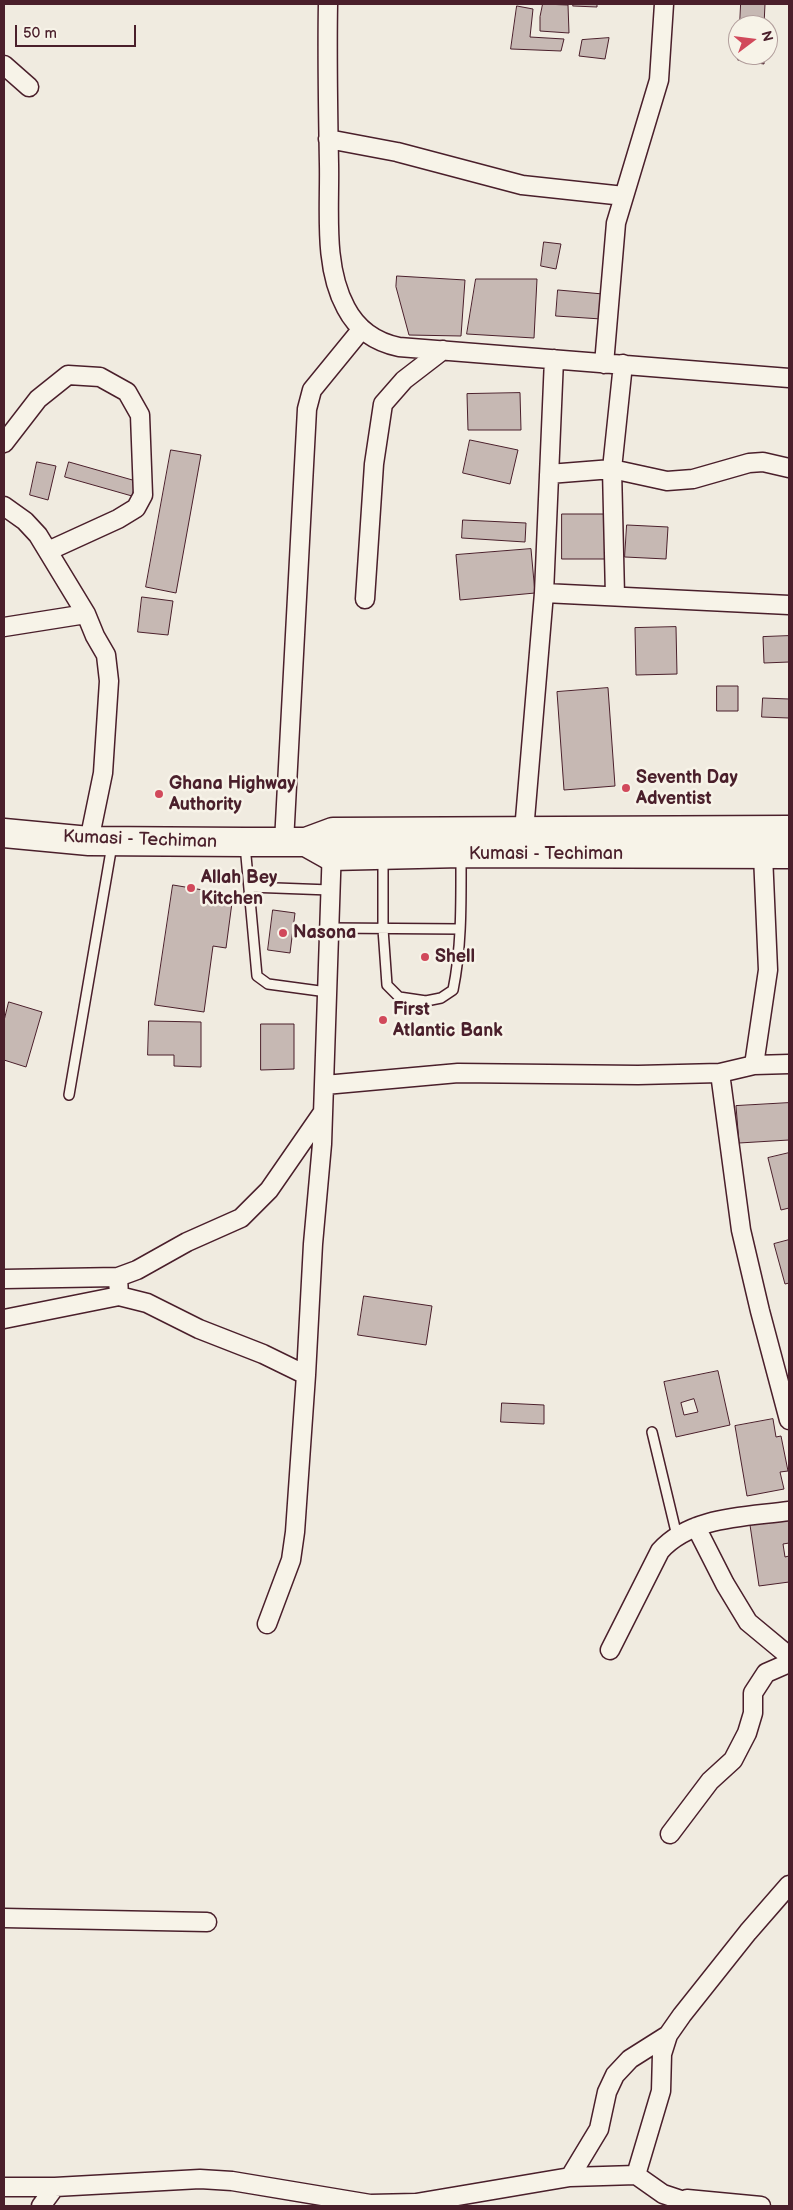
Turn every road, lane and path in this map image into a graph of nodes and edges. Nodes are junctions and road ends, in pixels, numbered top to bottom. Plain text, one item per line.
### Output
1 (328, 4) edge
2 (664, 4) edge
3 (4, 65) edge
4 (30, 87) dead end
5 (328, 138) junction
6 (624, 196) junction
7 (361, 330) junction
8 (443, 350) junction
9 (554, 359) junction
10 (604, 364) junction
11 (623, 364) junction
12 (789, 378) edge
13 (4, 443) edge
14 (789, 468) edge
15 (612, 469) junction
16 (549, 474) junction
17 (4, 506) edge
18 (48, 551) junction
19 (544, 593) junction
20 (615, 596) junction
21 (365, 599) dead end
22 (789, 605) edge
23 (86, 614) junction
24 (4, 627) edge
25 (789, 830) edge
26 (524, 832) junction
27 (4, 833) edge
28 (101, 842) junction
29 (245, 842) junction
30 (295, 842) junction
31 (332, 844) junction
32 (461, 853) junction
33 (776, 854) edge
34 (383, 855) junction
35 (249, 887) junction
36 (330, 890) junction
37 (329, 928) junction
38 (383, 929) junction
39 (460, 929) junction
40 (328, 992) junction
41 (789, 1064) edge
42 (754, 1065) junction
43 (720, 1073) junction
44 (325, 1085) junction
45 (69, 1095) dead end
46 (323, 1112) junction
47 (118, 1277) junction
48 (4, 1279) edge
49 (119, 1296) junction
50 (4, 1319) edge
51 (306, 1375) junction
52 (789, 1420) edge
53 (652, 1432) dead end
54 (789, 1511) edge
55 (696, 1527) junction
56 (677, 1536) junction
57 (266, 1624) dead end
58 (610, 1650) dead end
59 (789, 1656) edge
60 (789, 1663) edge
61 (670, 1834) dead end
62 (789, 1885) edge
63 (4, 1918) edge
64 (207, 1922) dead end
65 (668, 2035) junction
66 (636, 2174) junction
67 (570, 2177) junction
68 (4, 2187) edge
69 (55, 2187) junction
70 (677, 2198) junction
71 (41, 2206) edge
72 (699, 2206) edge
73 (761, 2206) edge

1 - 5 street
2 - 6 street
3 - 4 street
5 - 6 street
5 - 7 street
6 - 10 street
7 - 8 street
7 - 30 street
8 - 9 street
8 - 21 street
9 - 10 street
9 - 16 street
10 - 11 street
11 - 12 street
11 - 15 street
13 - 18 street
14 - 15 street
15 - 16 street
15 - 20 street
16 - 19 street
17 - 18 street
18 - 23 street
19 - 20 street
19 - 26 street
20 - 22 street
23 - 24 street
23 - 28 street
25 - 26 highway, Kumasi - Techiman
26 - 31 highway, Kumasi - Techiman
27 - 28 highway, Kumasi - Techiman
28 - 29 highway, Kumasi - Techiman
28 - 45 lane
29 - 30 highway, Kumasi - Techiman
29 - 35 lane
30 - 31 highway, Kumasi - Techiman
31 - 34 highway, Kumasi - Techiman
31 - 36 street
32 - 33 highway, Kumasi - Techiman
32 - 34 highway, Kumasi - Techiman
32 - 39 lane
33 - 42 street
34 - 38 lane
35 - 36 lane
35 - 40 lane
36 - 37 street
37 - 38 lane
37 - 40 street
38 - 39 lane
38 - 39 lane
40 - 44 street
41 - 42 street
42 - 43 street
43 - 44 street
43 - 52 street
44 - 46 street
46 - 47 street
46 - 51 street
47 - 48 street
47 - 49 street
49 - 50 street
49 - 51 street
51 - 57 street
53 - 56 lane
54 - 55 street
55 - 56 street
55 - 59 street
56 - 58 street
60 - 61 street
62 - 65 street
63 - 64 street
65 - 66 street
65 - 67 street
66 - 67 street
66 - 70 street
67 - 69 street
68 - 69 street
69 - 71 street
70 - 72 street
70 - 73 street

